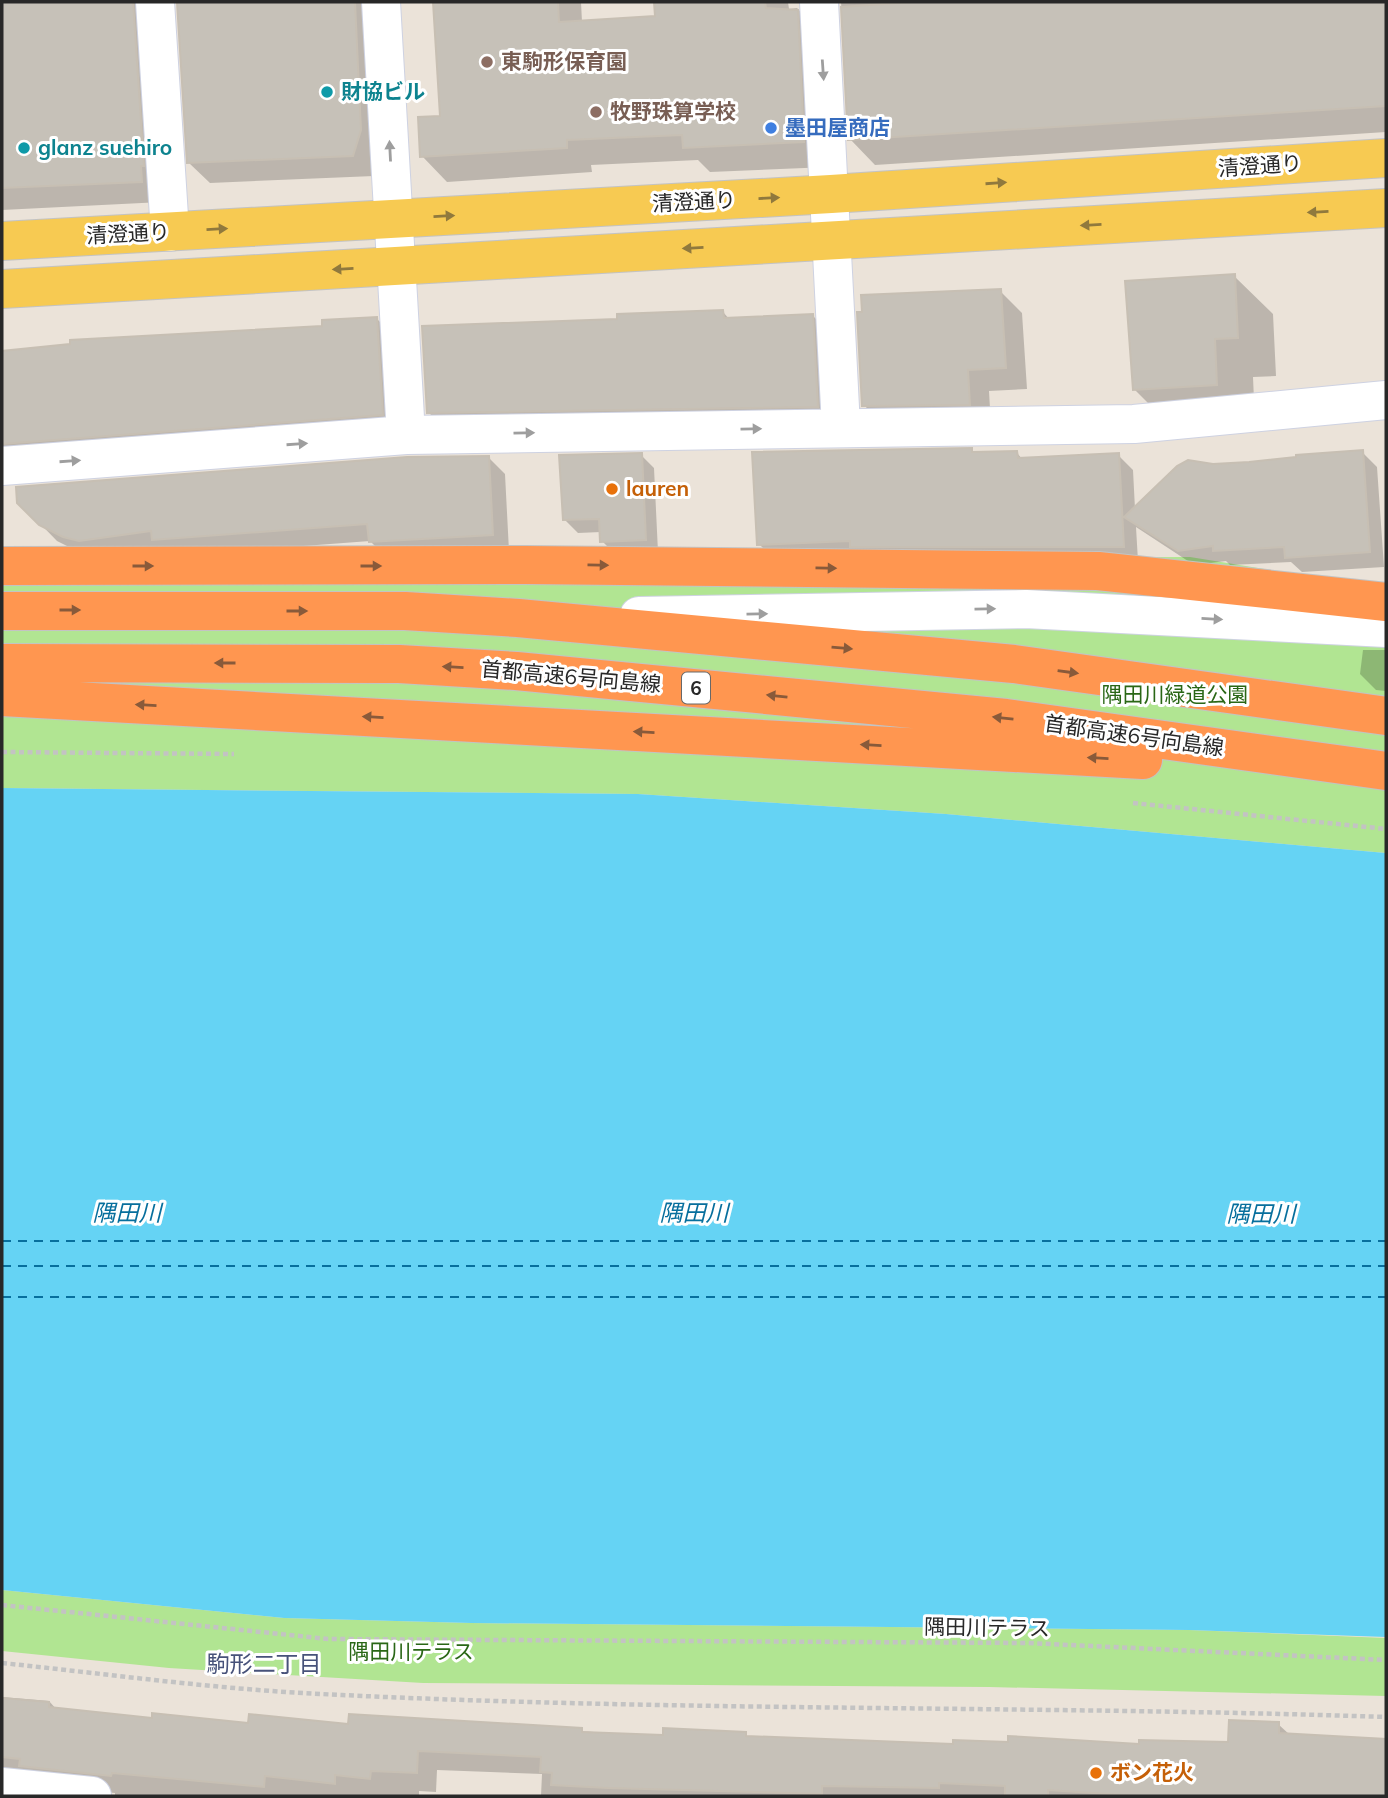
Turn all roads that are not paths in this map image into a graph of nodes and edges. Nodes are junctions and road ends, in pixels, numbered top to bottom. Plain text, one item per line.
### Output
1 (155, 2) edge
2 (381, 2) edge
3 (819, 2) edge
4 (1386, 158) edge
5 (831, 194) junction
6 (1386, 208) edge
7 (394, 219) junction
8 (170, 232) junction
9 (832, 240) junction
10 (2, 241) edge
11 (395, 266) junction
12 (2, 289) edge
13 (1386, 400) edge
14 (841, 427) junction
15 (406, 435) junction
16 (2, 466) edge
17 (2, 566) edge
18 (1386, 602) edge
19 (2, 611) edge
20 (518, 618) junction
21 (1386, 628) edge
22 (2, 663) edge
23 (2, 697) edge
24 (1386, 716) edge
25 (1386, 773) edge
26 (2, 1787) edge
27 (92, 1796) edge

1 - 8 street
7 -> 2 street
3 -> 5 street
5 -> 4 main road, 清澄通り
7 -> 5 main road, 清澄通り
5 - 9 street
6 -> 9 main road
8 -> 7 main road, 清澄通り
7 - 11 street
8 - 10 main road, 清澄通り
9 -> 11 main road
9 - 14 street
11 -> 12 main road
11 - 15 street
13 - 14 street
15 -> 14 street
16 -> 15 street
17 -> 18 highway
19 -> 20 highway
20 -> 21 street
20 -> 24 highway
25 -> 22 highway, 首都高速6号向島線 / 6
25 -> 23 highway
26 - 27 street

